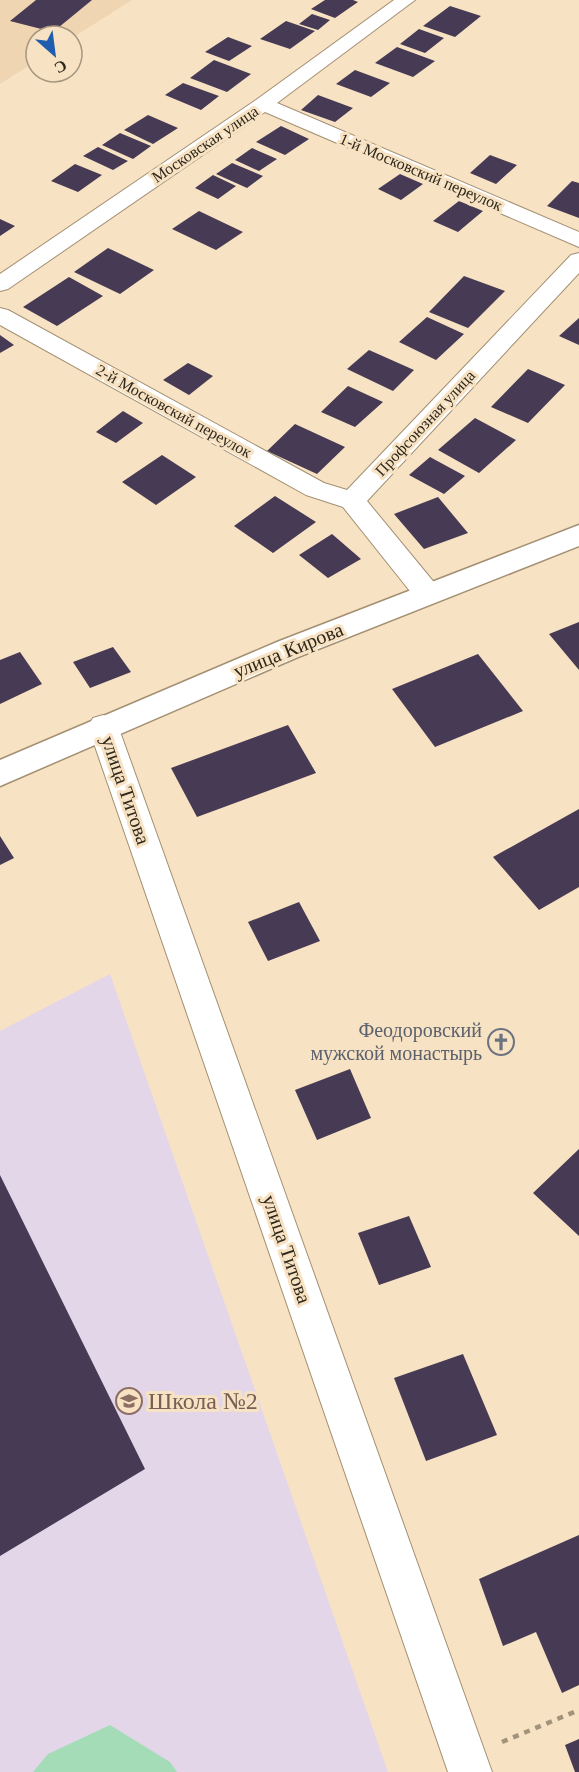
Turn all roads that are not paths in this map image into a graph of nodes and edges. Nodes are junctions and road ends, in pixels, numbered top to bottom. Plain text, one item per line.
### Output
1 (406, 0) edge
2 (263, 104) junction
3 (579, 240) edge
4 (579, 260) edge
5 (0, 284) edge
6 (0, 315) edge
7 (352, 501) junction
8 (579, 535) edge
9 (427, 593) junction
10 (103, 726) junction
11 (0, 774) edge
12 (468, 1765) edge

1 - 2 street, Московская улица
2 - 3 street, 1-й Московский переулок
2 - 5 street, Московская улица
4 - 7 street, Профсоюзная улица
6 - 7 street, 2-й Московский переулок
7 - 9 street
8 - 9 street, улица Кирова
9 - 10 street, улица Кирова
10 - 11 street, улица Кирова
10 - 12 street, улица Титова

